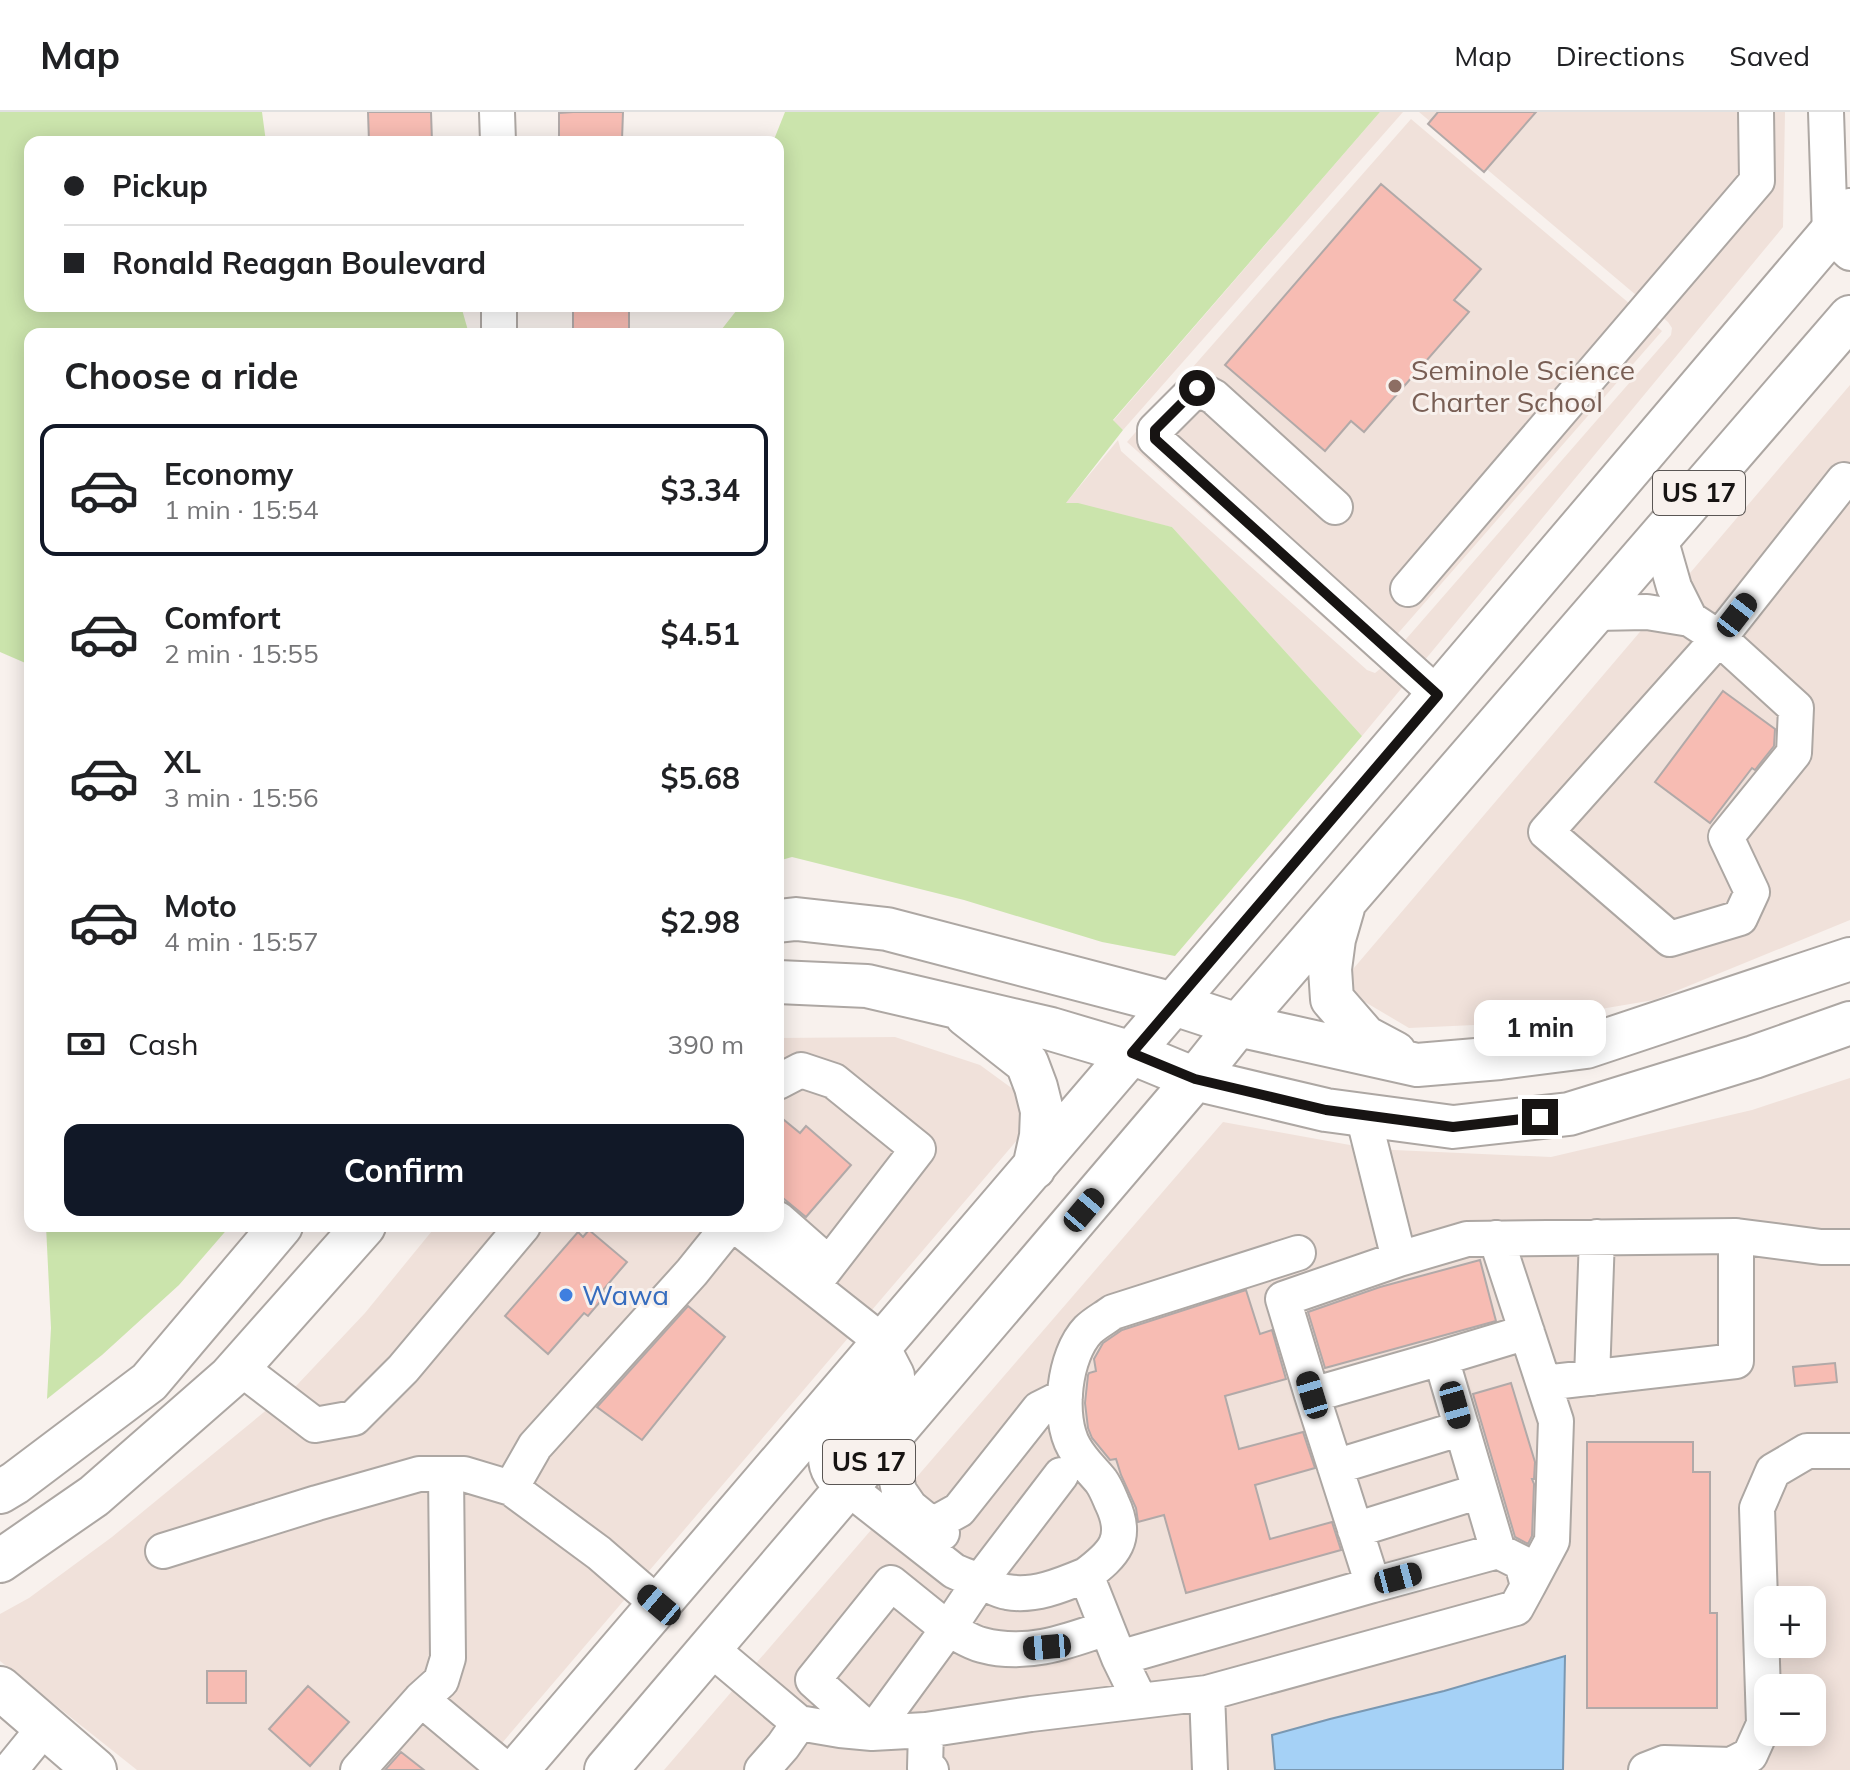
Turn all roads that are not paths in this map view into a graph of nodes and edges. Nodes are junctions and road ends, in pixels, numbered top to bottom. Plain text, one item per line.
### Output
1 (497, 112) edge
2 (1756, 112) edge
3 (1826, 112) edge
4 (498, 136) edge
5 (1843, 232) edge
6 (1850, 317) edge
7 (1848, 479) edge
8 (1335, 507) dead end
9 (1660, 538) junction
10 (1408, 589) dead end
11 (1595, 613) junction
12 (1690, 619) junction
13 (1719, 638) junction
14 (1438, 695) junction
15 (1344, 904) junction
16 (784, 920) edge
17 (1850, 959) edge
18 (784, 982) edge
19 (1174, 1004) junction
20 (956, 1007) junction
21 (1850, 1023) edge
22 (1238, 1025) junction
23 (1132, 1053) junction
24 (1417, 1065) junction
25 (786, 1072) edge
26 (1195, 1079) junction
27 (1363, 1115) junction
28 (1033, 1169) junction
29 (784, 1227) edge
30 (276, 1232) edge
31 (291, 1232) edge
32 (359, 1232) edge
33 (518, 1232) edge
34 (724, 1232) edge
35 (746, 1232) edge
36 (1736, 1236) junction
37 (1597, 1237) junction
38 (1496, 1238) junction
39 (1850, 1247) edge
40 (1298, 1253) dead end
41 (1399, 1259) junction
42 (820, 1275) junction
43 (1527, 1332) junction
44 (882, 1346) junction
45 (1441, 1358) junction
46 (239, 1367) junction
47 (1592, 1378) junction
48 (1544, 1383) junction
49 (1312, 1395) junction
50 (1065, 1396) junction
51 (1462, 1428) junction
52 (888, 1440) junction
53 (1850, 1451) edge
54 (1335, 1467) junction
55 (446, 1474) junction
56 (1061, 1475) dead end
57 (847, 1487) junction
58 (511, 1488) junction
59 (1480, 1491) junction
60 (0, 1492) edge
61 (932, 1525) junction
62 (1355, 1530) junction
63 (163, 1551) dead end
64 (1498, 1551) junction
65 (0, 1561) edge
66 (1086, 1575) junction
67 (980, 1581) junction
68 (1373, 1585) junction
69 (1528, 1586) junction
70 (659, 1605) junction
71 (948, 1629) junction
72 (1113, 1643) junction
73 (710, 1648) junction
74 (0, 1688) edge
75 (1207, 1693) junction
76 (421, 1699) junction
77 (1140, 1701) junction
78 (799, 1723) junction
79 (45, 1727) junction
80 (926, 1730) junction
81 (872, 1733) junction
82 (10, 1770) edge
83 (95, 1770) edge
84 (358, 1770) edge
85 (506, 1770) edge
86 (517, 1770) edge
87 (606, 1770) edge
88 (762, 1770) edge
89 (931, 1770) edge
90 (1210, 1770) edge
91 (1646, 1770) edge

1 - 4 street
2 - 10 street
3 - 5 street
5 - 14 main road, US 17
6 - 9 main road, US 17
7 - 13 street
8 - 14 street
9 - 11 main road, US 17
9 - 12 street
11 - 12 street
11 - 15 main road, US 17
12 - 13 street
13 - 13 street
14 - 19 main road, US 17
15 - 22 main road, US 17
15 - 24 main road
16 - 19 main road
17 - 24 main road
18 - 20 main road
19 - 22 main road
19 - 23 main road, US 17
20 - 23 main road
20 - 28 main road
21 - 27 main road
22 - 24 main road
22 - 26 main road, US 17
23 - 26 main road
23 - 28 main road, US 17
25 - 42 street
26 - 27 main road
26 - 52 main road, US 17
27 - 41 street
28 - 44 main road, US 17
29 - 42 street
30 - 60 main road
31 - 46 main road
32 - 46 main road
33 - 46 street
34 - 58 street
35 - 42 street
36 - 37 street
36 - 39 street
36 - 47 street
37 - 38 street
37 - 47 street
38 - 41 street
38 - 43 street
40 - 50 street
41 - 49 street
42 - 44 street
43 - 45 street
43 - 48 street
44 - 57 main road
44 - 70 main road, US 17
45 - 49 street
45 - 51 street
46 - 65 main road
47 - 48 street
48 - 69 street
49 - 54 street
50 - 61 street
50 - 66 street
51 - 54 street
51 - 59 street
52 - 57 main road, US 17
52 - 61 street
53 - 91 street
54 - 62 street
55 - 58 street
55 - 63 street
55 - 76 street
56 - 67 street
57 - 67 street
57 - 73 main road, US 17
58 - 70 street
59 - 62 street
59 - 64 street
61 - 67 street
62 - 68 street
64 - 68 street
64 - 69 street
66 - 67 street
66 - 72 street
67 - 71 street
68 - 72 street
69 - 75 street
70 - 86 main road, US 17
71 - 72 street
71 - 81 street
71 - 81 street
72 - 77 street
73 - 78 street
73 - 87 main road, US 17
74 - 79 main road
75 - 77 street
75 - 90 street
76 - 84 street
76 - 85 street
77 - 80 street
78 - 81 street
78 - 88 street
79 - 82 street
79 - 83 main road
80 - 81 street
80 - 89 street

